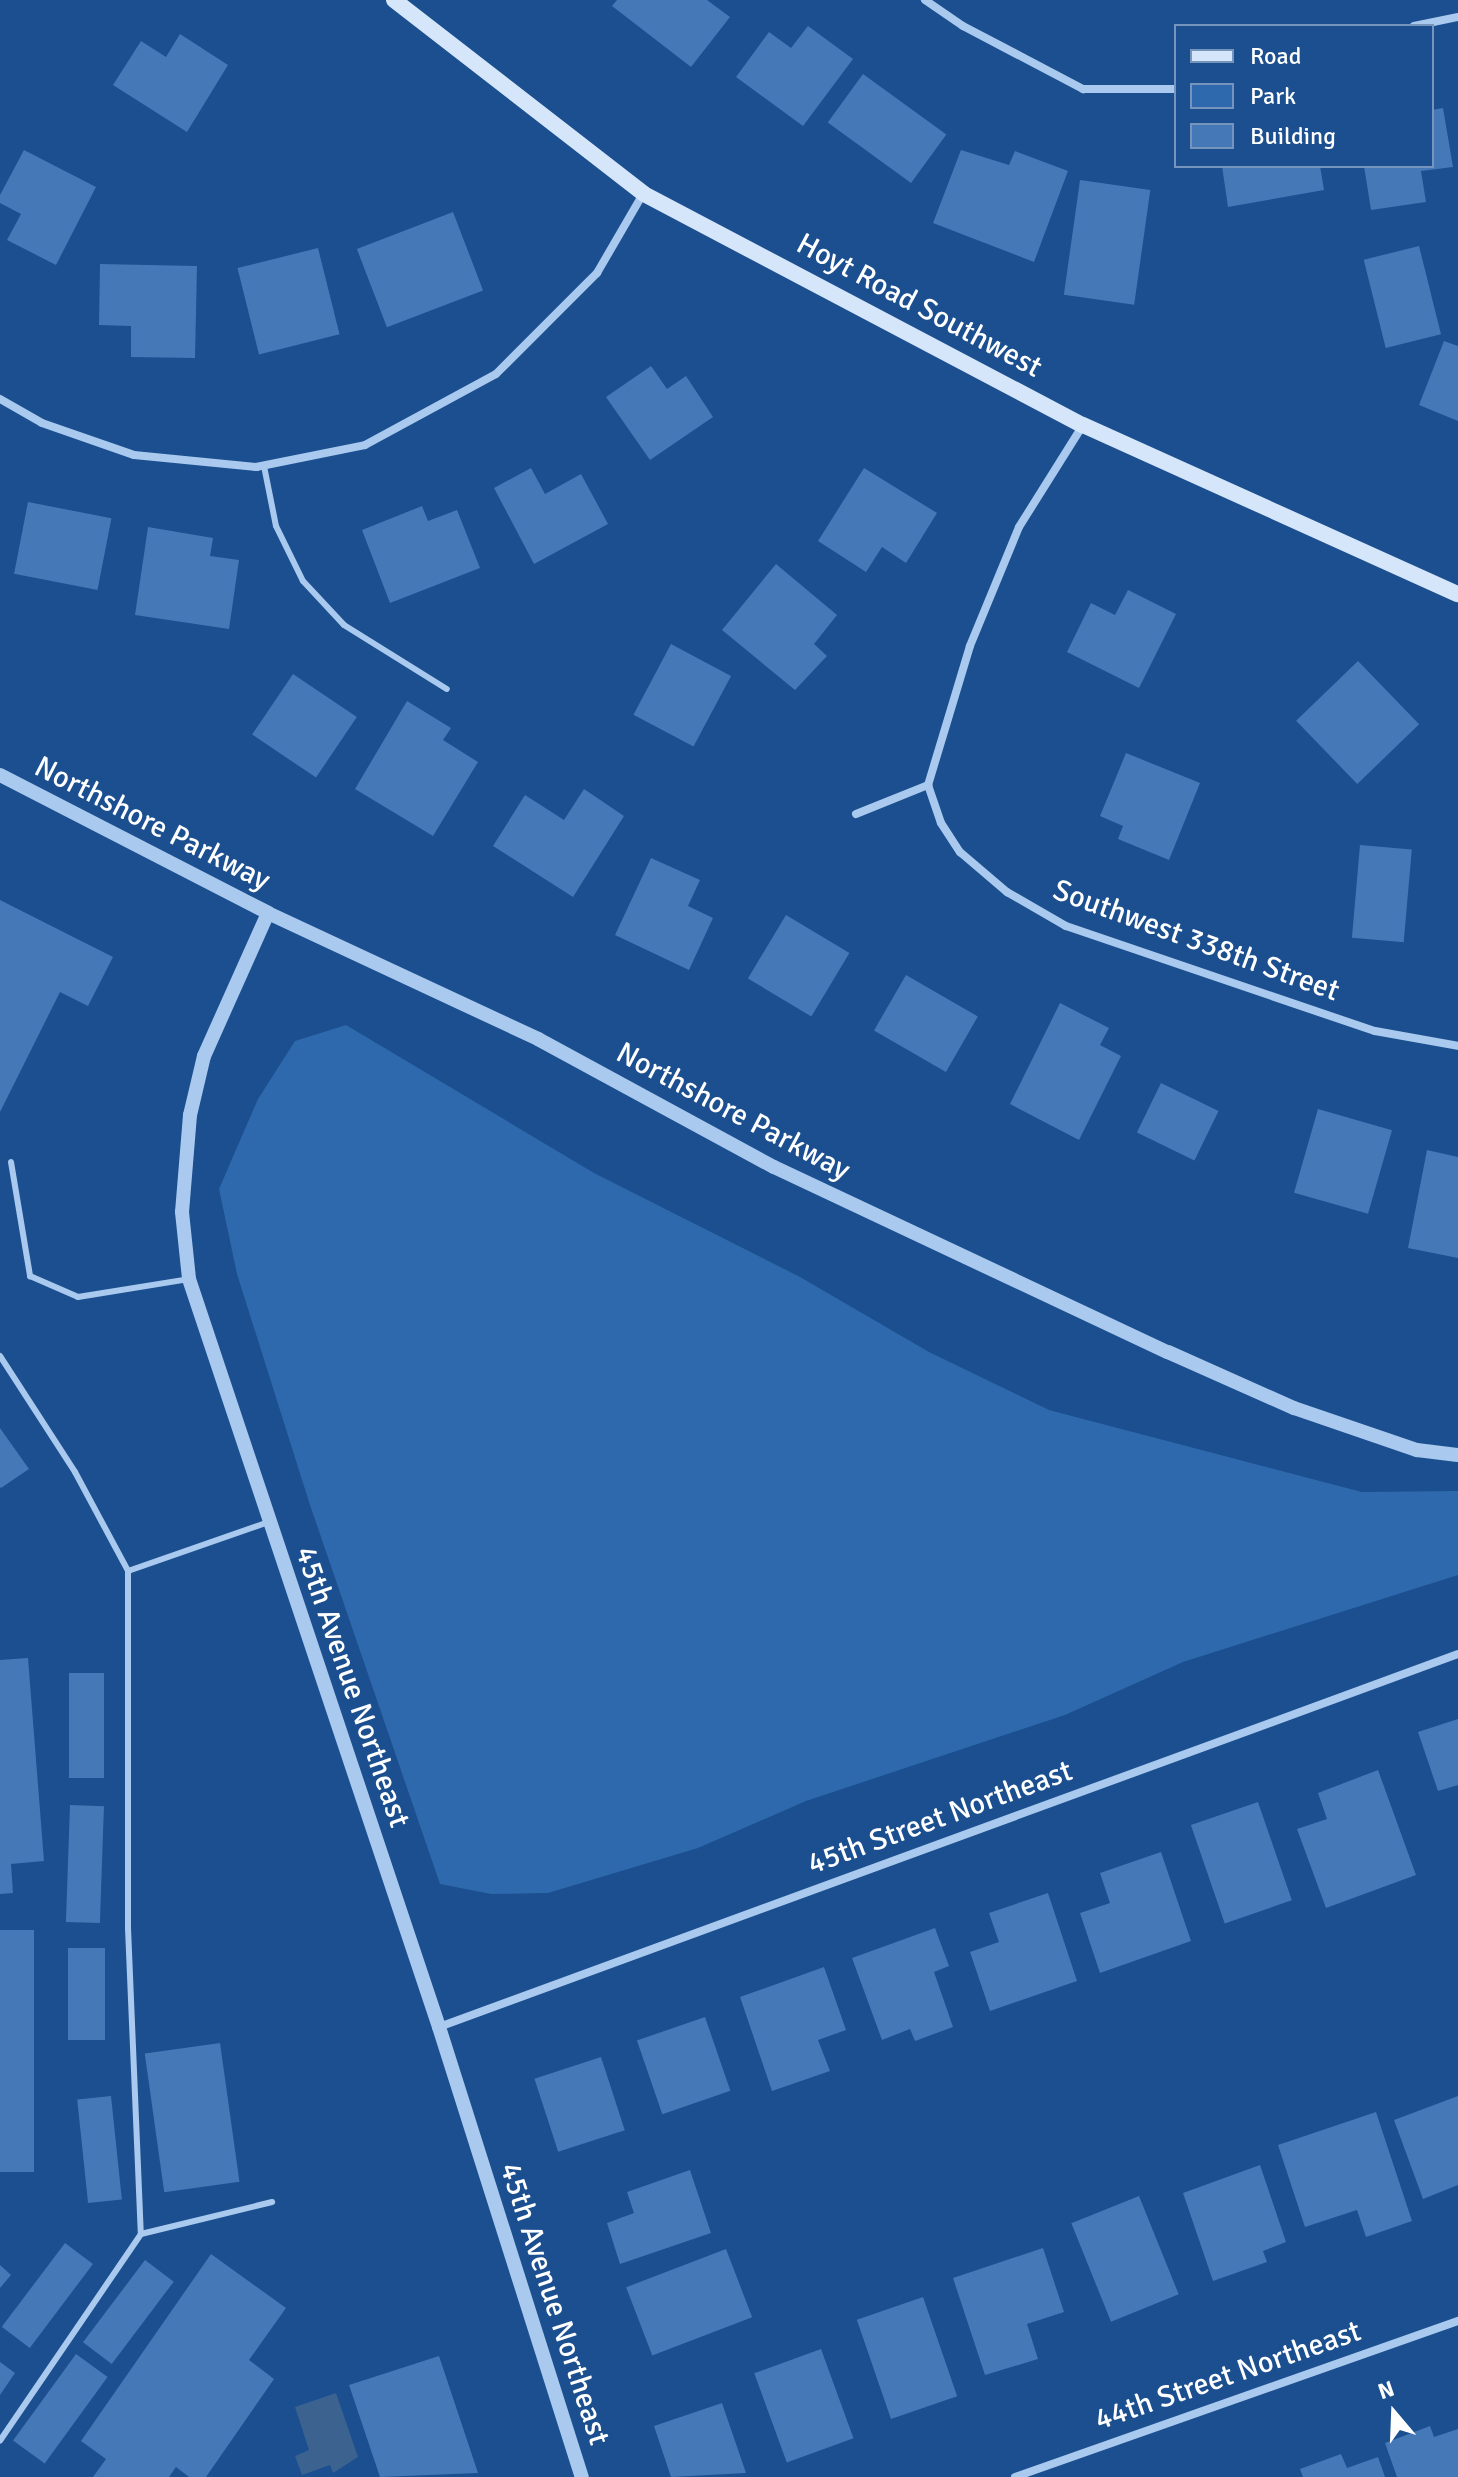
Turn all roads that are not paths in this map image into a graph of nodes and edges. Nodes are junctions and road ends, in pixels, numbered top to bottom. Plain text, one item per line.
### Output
1 (394, 0) edge
2 (925, 0) edge
3 (1458, 17) edge
4 (1424, 24) edge
5 (1174, 89) edge
6 (644, 194) junction
7 (0, 399) edge
8 (1083, 425) junction
9 (264, 466) junction
10 (1458, 594) edge
11 (447, 689) dead end
12 (0, 775) edge
13 (928, 785) junction
14 (856, 814) dead end
15 (268, 913) junction
16 (1458, 1046) edge
17 (11, 1162) dead end
18 (189, 1279) junction
19 (0, 1356) edge
20 (1458, 1455) edge
21 (269, 1522) junction
22 (128, 1571) junction
23 (1458, 1654) edge
24 (439, 2027) junction
25 (272, 2202) dead end
26 (141, 2234) junction
27 (1458, 2321) edge
28 (0, 2441) edge
29 (582, 2477) edge
30 (1015, 2477) edge

1 - 6 main road, Hoyt Road Southwest
2 - 5 street
3 - 4 street
6 - 8 main road, Hoyt Road Southwest
6 - 9 street
7 - 9 street
8 - 10 main road, Hoyt Road Southwest
8 - 13 street
9 - 11 lane
12 - 15 street, Northshore Parkway
13 - 14 street
13 - 16 street, Southwest 338th Street
15 - 18 street, 45th Avenue Northeast
15 - 20 street, Northshore Parkway
17 - 18 lane
18 - 21 street, 45th Avenue Northeast
19 - 22 lane
21 - 22 lane
21 - 24 street, 45th Avenue Northeast
22 - 26 lane
23 - 24 street, 45th Street Northeast
24 - 29 street, 45th Avenue Northeast
25 - 26 lane
26 - 28 lane
27 - 30 street, 44th Street Northeast

